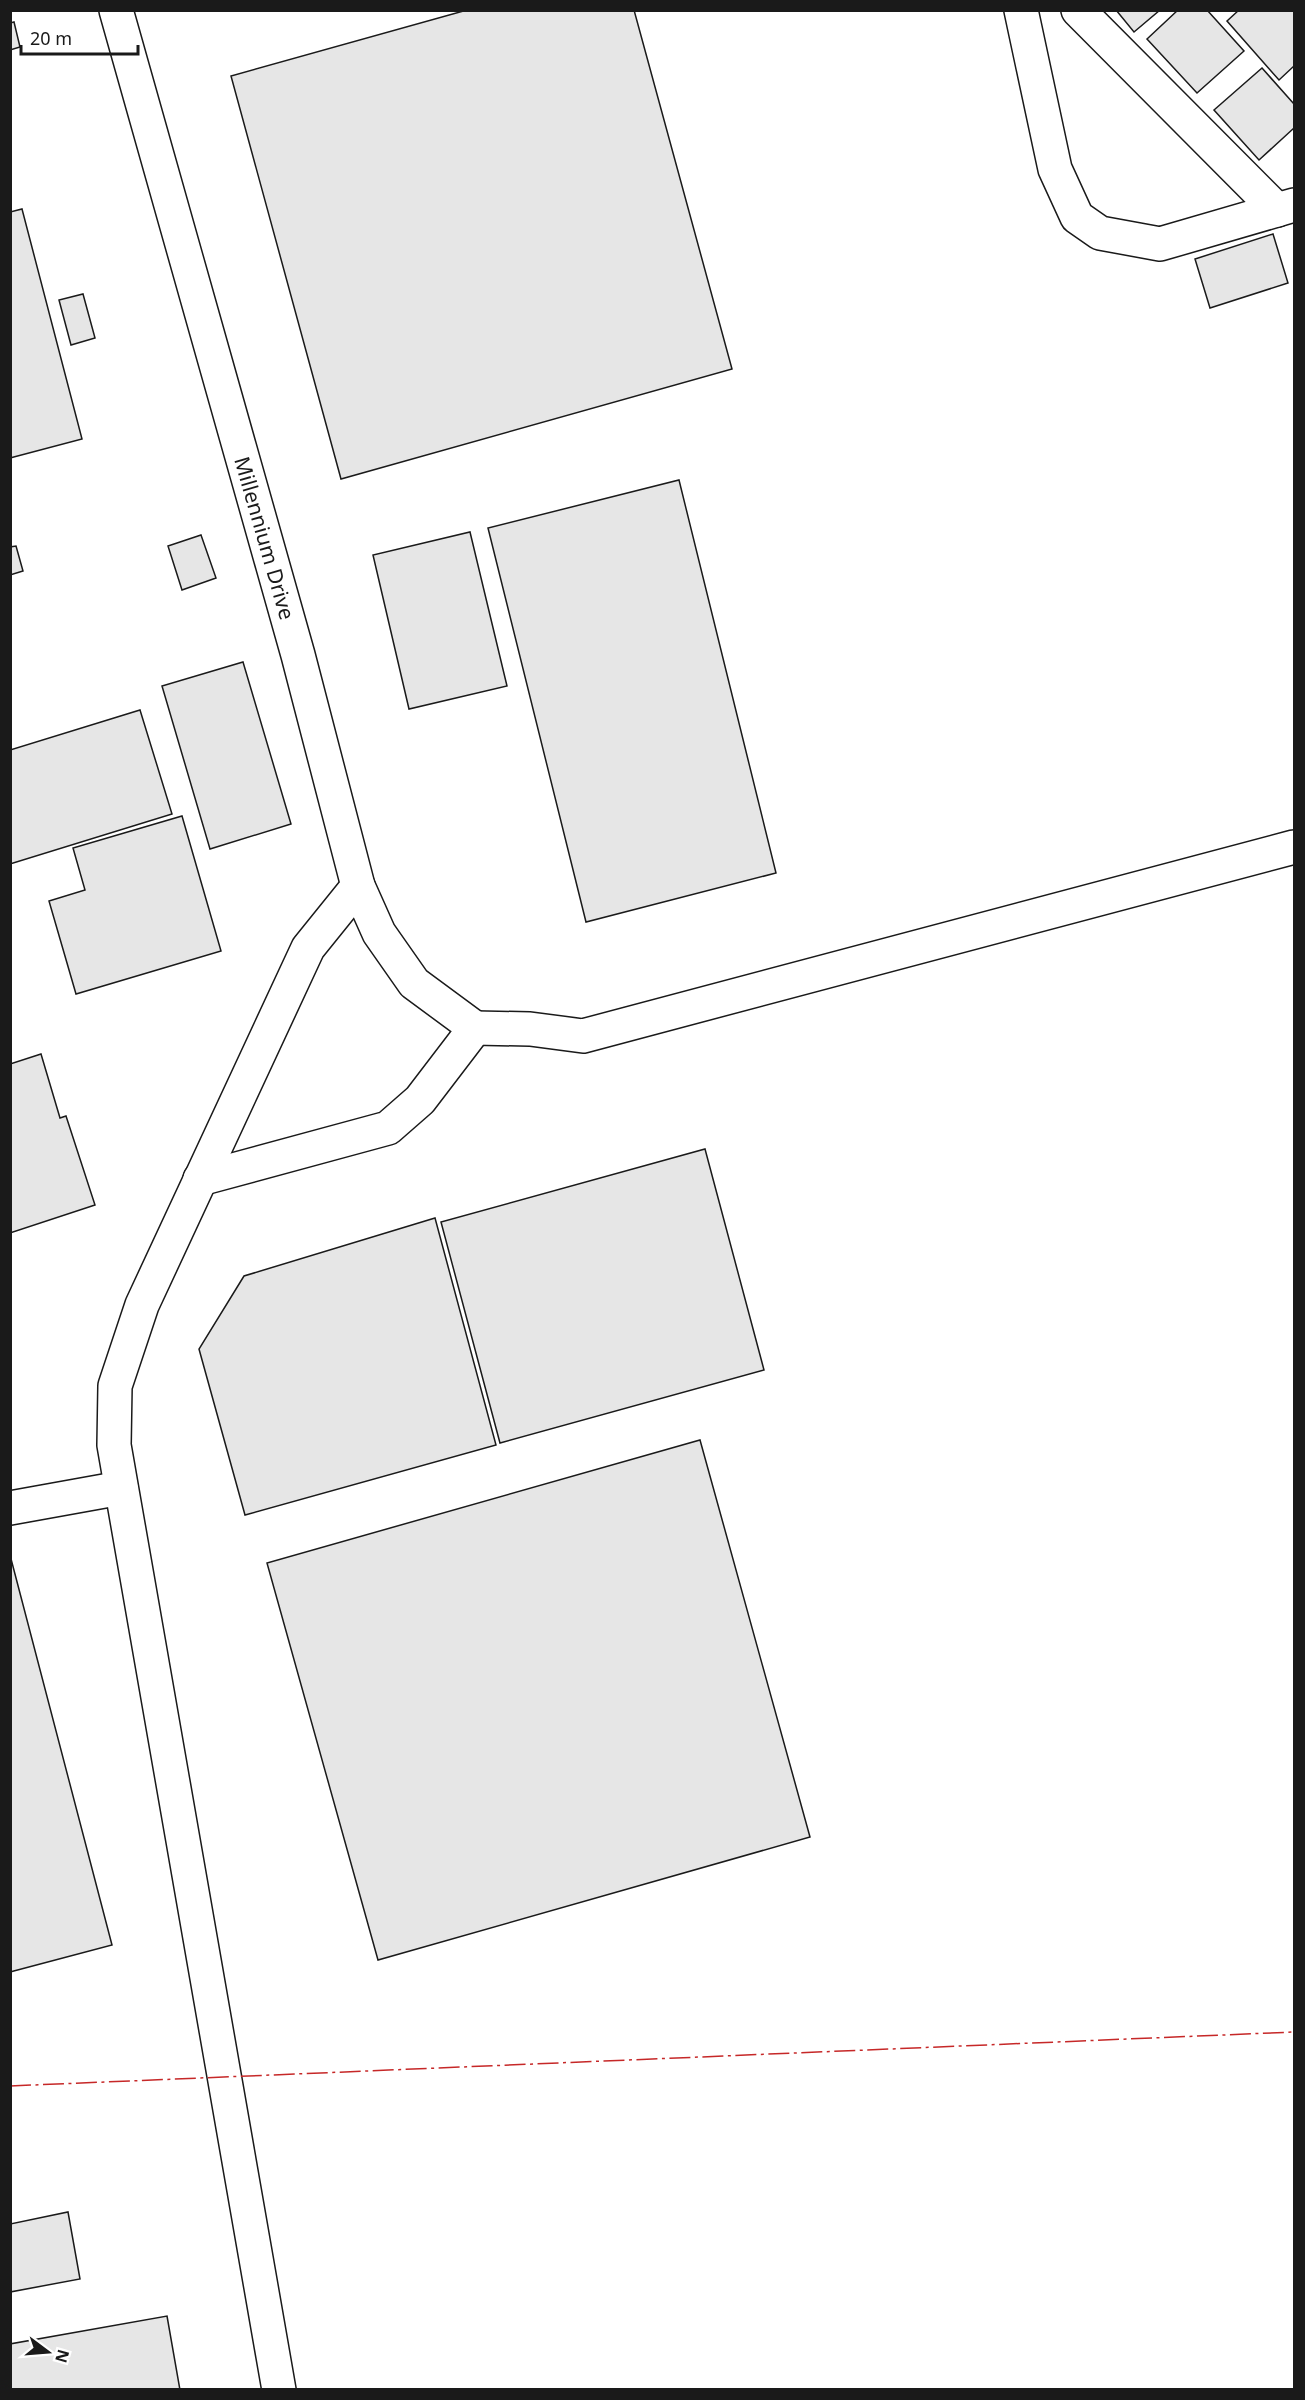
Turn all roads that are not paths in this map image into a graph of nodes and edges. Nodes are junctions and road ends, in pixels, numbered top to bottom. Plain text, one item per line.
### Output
1 (116, 10) edge
2 (1021, 10) edge
3 (1078, 10) edge
4 (1286, 207) edge
5 (1294, 847) edge
6 (357, 886) junction
7 (475, 1028) junction
8 (200, 1179) junction
9 (121, 1488) junction
10 (10, 1508) edge
11 (279, 2390) edge

1 - 6 street, Millennium Drive
2 - 4 street
3 - 4 street
5 - 7 street
6 - 7 street, Millennium Drive
6 - 8 street
7 - 8 street
8 - 9 street
9 - 10 street
9 - 11 street

